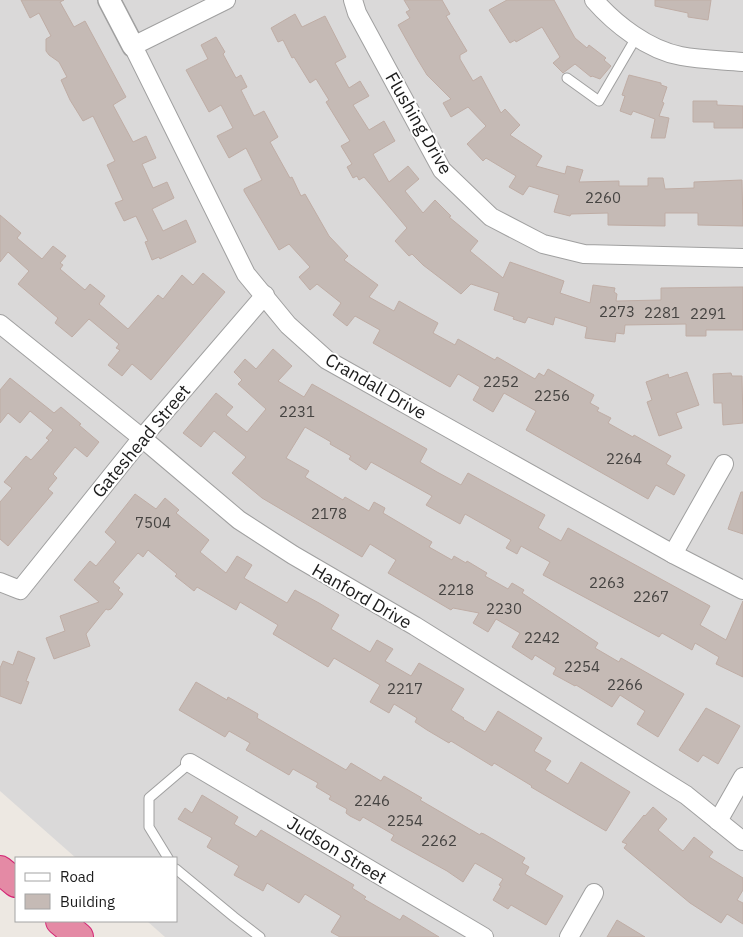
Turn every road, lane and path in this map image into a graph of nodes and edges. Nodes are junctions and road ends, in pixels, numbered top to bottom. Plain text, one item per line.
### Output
1 (109, 0) edge
2 (226, 0) edge
3 (353, 0) edge
4 (594, 0) edge
5 (637, 36) junction
6 (133, 46) junction
7 (743, 62) edge
8 (567, 78) dead end
9 (743, 258) edge
10 (264, 295) junction
11 (0, 324) edge
12 (142, 438) junction
13 (724, 464) dead end
14 (673, 554) junction
15 (0, 582) edge
16 (743, 590) edge
17 (190, 763) joint
18 (743, 777) edge
19 (718, 821) junction
20 (743, 841) edge
21 (167, 857) edge
22 (0, 870) edge
23 (178, 871) edge
24 (15, 883) edge
25 (594, 893) dead end
26 (61, 922) edge
27 (79, 937) edge
28 (260, 937) edge
29 (484, 937) edge
30 (569, 937) edge

1 - 6 street, Crandall Drive
2 - 6 street
3 - 9 street, Flushing Drive
4 - 5 street
5 - 7 street
5 - 8 lane
6 - 10 street, Crandall Drive
10 - 12 street, Gateshead Street
10 - 14 street, Crandall Drive
11 - 12 street, Hanford Drive
12 - 15 street, Gateshead Street
12 - 19 street, Hanford Drive
13 - 14 street
14 - 16 street, Crandall Drive
17 - 21 lane
17 - 29 street, Judson Street
18 - 19 street
19 - 20 street, Hanford Drive
22 - 24 highway
23 - 28 lane
25 - 30 street
26 - 27 highway

